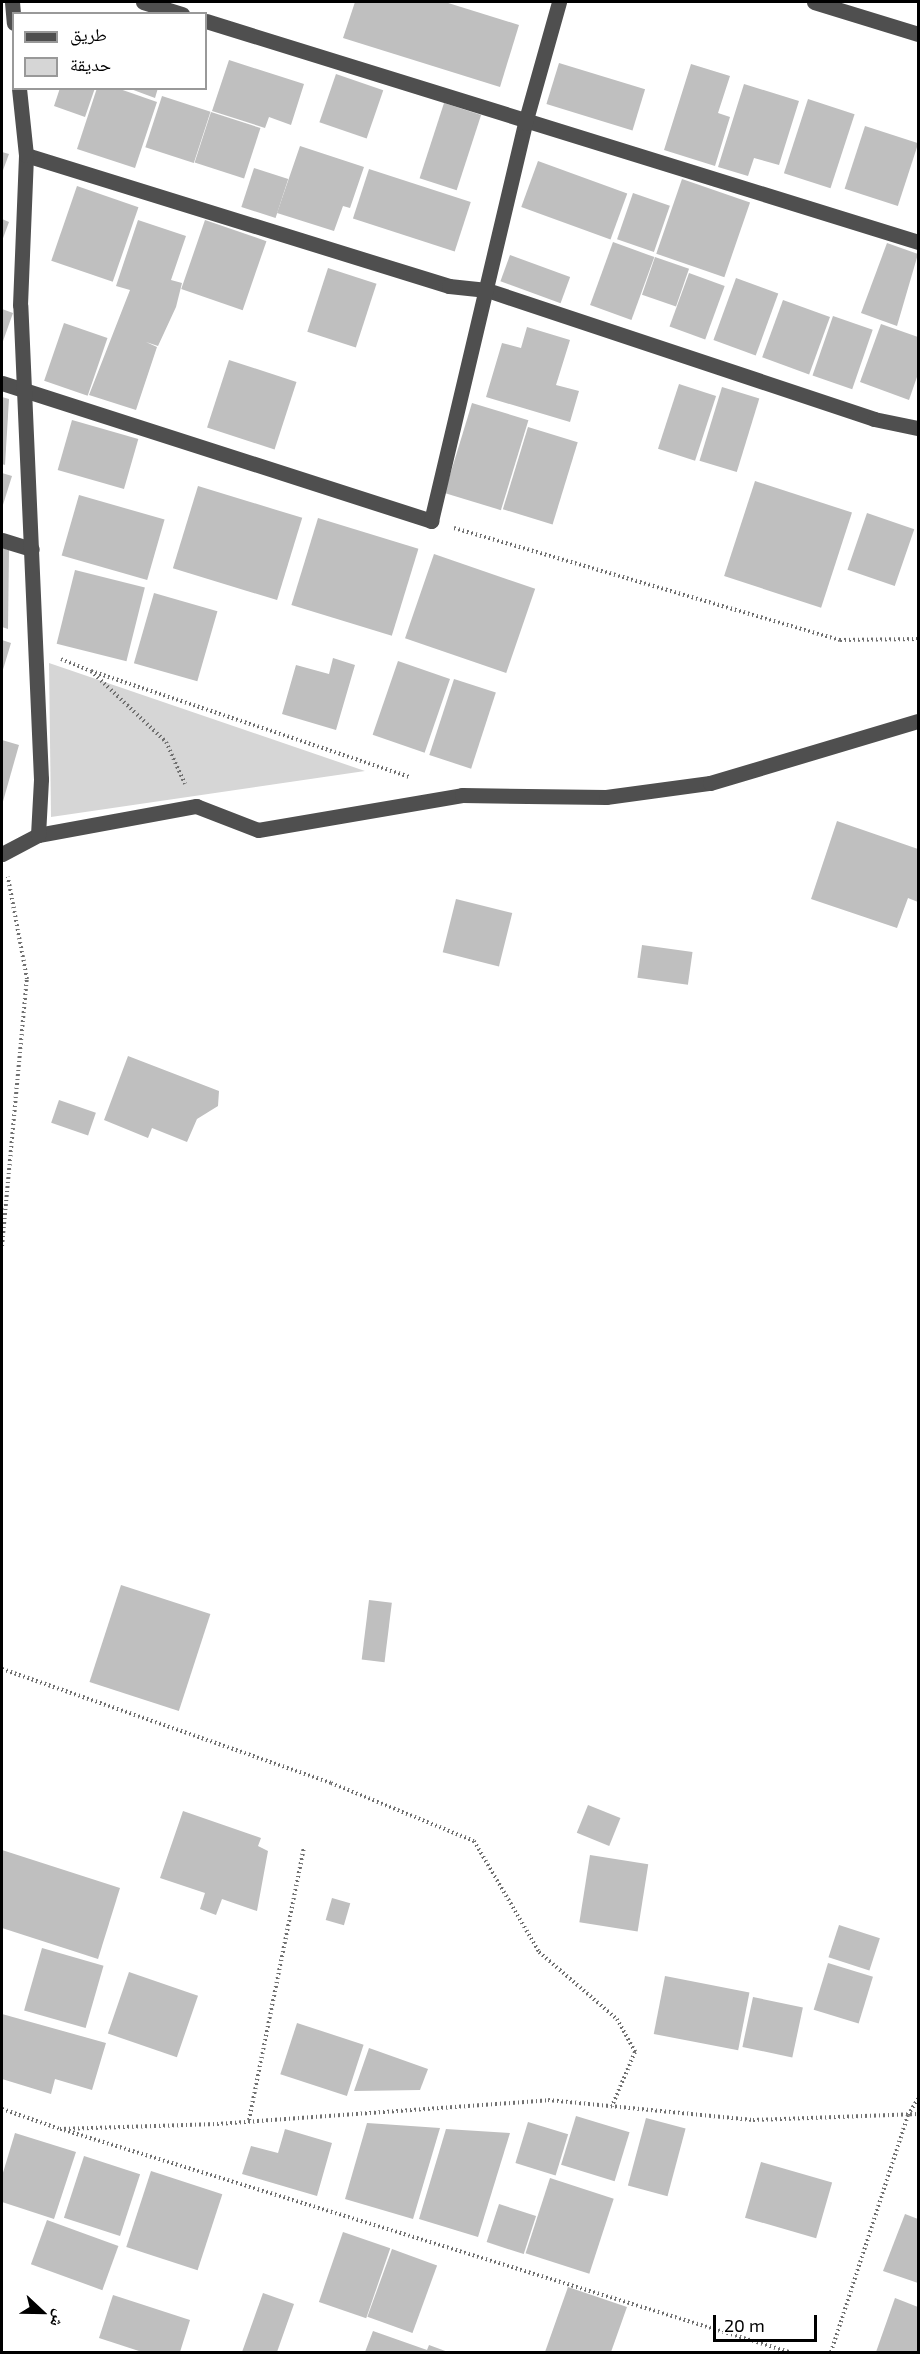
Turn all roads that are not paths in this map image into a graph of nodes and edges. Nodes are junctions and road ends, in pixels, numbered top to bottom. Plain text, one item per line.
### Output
1 (143, 2) edge
2 (560, 2) edge
3 (814, 2) edge
4 (176, 12) edge
5 (207, 21) edge
6 (918, 34) edge
7 (20, 90) edge
8 (525, 123) junction
9 (26, 155) junction
10 (918, 242) edge
11 (487, 290) junction
12 (2, 383) edge
13 (25, 391) junction
14 (918, 428) edge
15 (2, 540) edge
16 (32, 549) junction
17 (918, 721) edge
18 (38, 835) junction
19 (2, 854) edge

1 - 4 street
2 - 8 street
3 - 6 street
5 - 8 street
7 - 9 street
8 - 10 street
8 - 11 street
9 - 11 street
9 - 13 street
11 - 13 street
11 - 14 street
12 - 13 street
13 - 16 street
15 - 16 street
16 - 18 street
17 - 18 street
18 - 19 street

